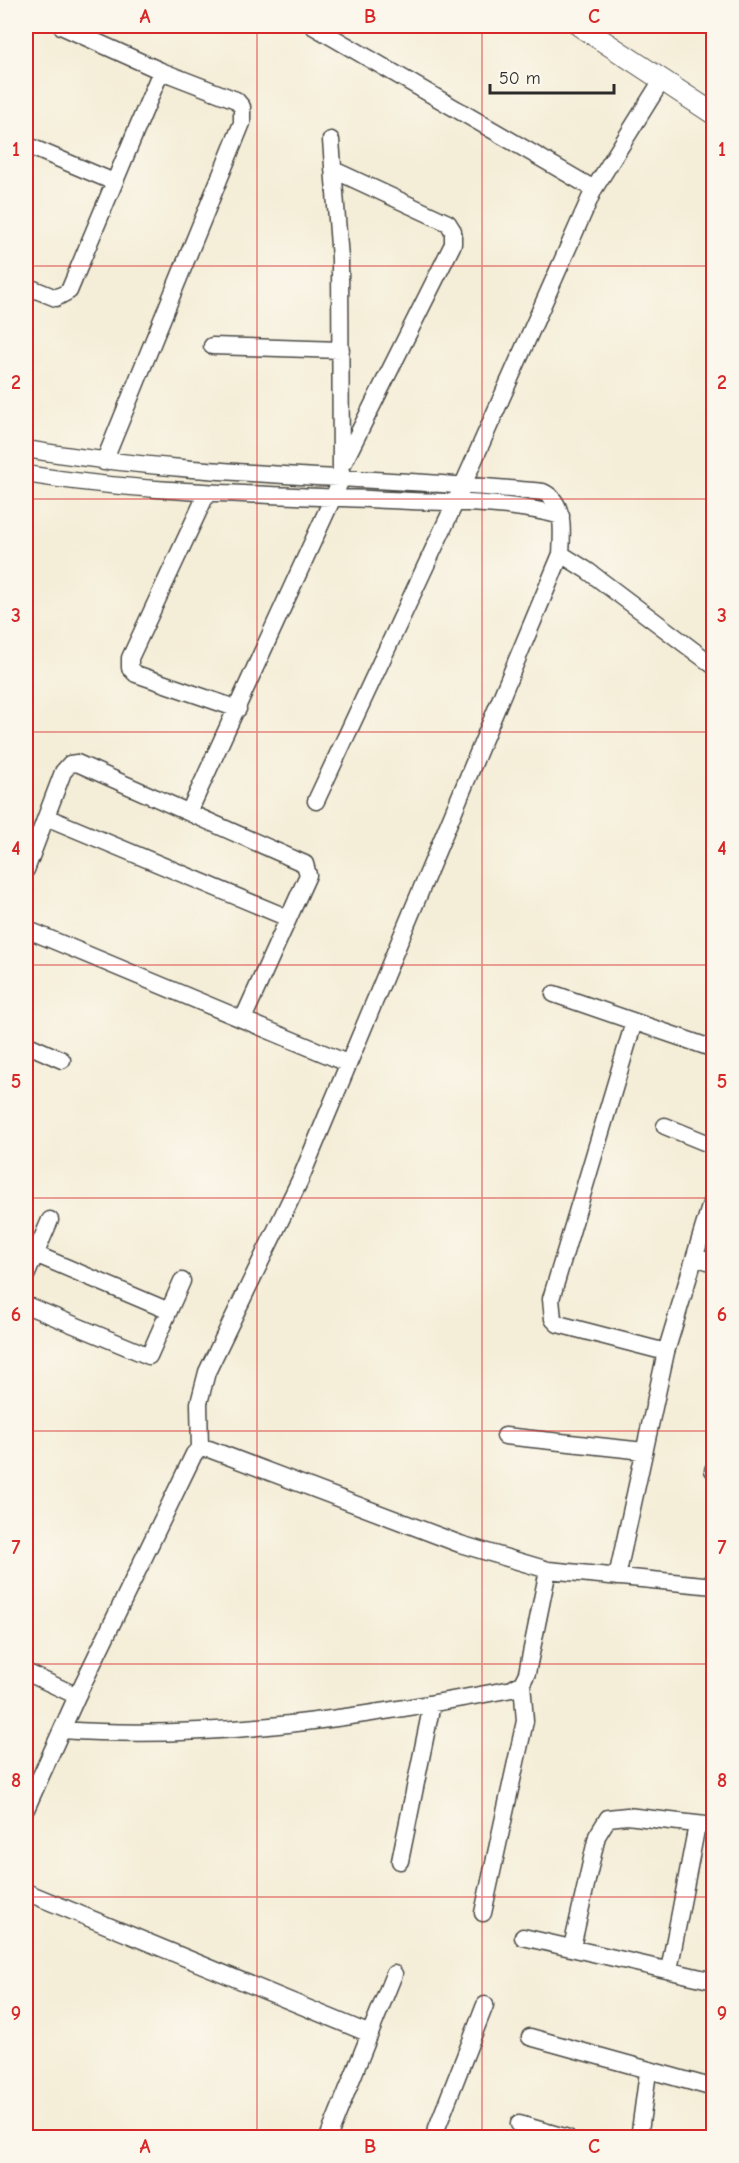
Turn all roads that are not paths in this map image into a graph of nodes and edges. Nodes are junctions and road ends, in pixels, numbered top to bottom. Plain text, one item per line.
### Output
1 (61, 26) edge
2 (313, 26) edge
3 (580, 26) edge
4 (161, 71) junction
5 (663, 80) junction
6 (714, 114) edge
7 (331, 140) dead end
8 (26, 145) edge
9 (334, 170) junction
10 (114, 182) junction
11 (594, 189) junction
12 (26, 286) edge
13 (212, 346) dead end
14 (341, 350) junction
15 (26, 448) edge
16 (104, 462) junction
17 (342, 472) junction
18 (26, 474) edge
19 (462, 484) junction
20 (207, 493) junction
21 (335, 497) junction
22 (455, 503) junction
23 (561, 516) junction
24 (561, 554) junction
25 (714, 666) edge
26 (238, 709) junction
27 (316, 801) dead end
28 (189, 812) junction
29 (46, 818) junction
30 (26, 870) edge
31 (288, 918) junction
32 (26, 929) edge
33 (554, 994) dead end
34 (243, 1019) junction
35 (634, 1023) junction
36 (26, 1044) edge
37 (714, 1049) edge
38 (62, 1060) dead end
39 (347, 1063) junction
40 (665, 1126) dead end
41 (714, 1146) edge
42 (714, 1193) edge
43 (50, 1220) dead end
44 (35, 1254) junction
45 (695, 1257) junction
46 (714, 1263) edge
47 (26, 1276) edge
48 (182, 1281) dead end
49 (26, 1305) edge
50 (169, 1311) junction
51 (666, 1352) junction
52 (505, 1436) dead end
53 (200, 1449) junction
54 (644, 1451) junction
55 (548, 1570) junction
56 (617, 1576) junction
57 (714, 1586) edge
58 (26, 1672) edge
59 (522, 1683) junction
60 (77, 1696) junction
61 (432, 1704) junction
62 (62, 1730) junction
63 (33, 1771) edge
64 (26, 1809) edge
65 (705, 1826) edge
66 (400, 1861) dead end
67 (26, 1892) edge
68 (483, 1913) dead end
69 (523, 1937) dead end
70 (572, 1947) junction
71 (669, 1970) junction
72 (394, 1974) dead end
73 (714, 1981) edge
74 (485, 2006) dead end
75 (370, 2034) junction
76 (530, 2037) dead end
77 (648, 2072) junction
78 (714, 2088) edge
79 (519, 2124) dead end
80 (328, 2138) edge
81 (433, 2138) edge
82 (568, 2138) edge
83 (639, 2138) edge

1 - 4 street
2 - 11 street
3 - 5 street
4 - 10 street
4 - 16 street
5 - 6 street
5 - 11 street
7 - 9 street
8 - 10 street
9 - 14 street
9 - 17 street
10 - 12 street
11 - 19 street
13 - 14 street
14 - 17 street
15 - 16 street
16 - 17 street
17 - 19 street
17 - 21 street
18 - 20 street
19 - 22 street
19 - 23 street
20 - 21 street
20 - 26 street
21 - 22 street
21 - 26 street
22 - 23 street
22 - 27 street
23 - 24 street
24 - 25 street
24 - 39 street
26 - 28 street
28 - 29 street
28 - 31 street
29 - 30 street
29 - 31 street
31 - 34 street
32 - 34 street
33 - 35 street
34 - 39 street
35 - 37 street
35 - 51 street
36 - 38 street
39 - 53 street
40 - 41 street
42 - 45 street
43 - 44 street
44 - 47 street
44 - 50 street
45 - 46 street
45 - 51 street
48 - 50 street
49 - 50 street
51 - 54 street
52 - 54 street
53 - 55 street
53 - 60 street
54 - 56 street
55 - 56 street
55 - 59 street
56 - 57 street
58 - 60 street
59 - 61 street
59 - 68 street
60 - 62 street
61 - 62 street
61 - 66 street
62 - 63 street
63 - 64 street
65 - 70 street
65 - 71 street
67 - 75 street
69 - 70 street
70 - 71 street
71 - 73 street
72 - 75 street
74 - 81 street
75 - 80 street
76 - 77 street
77 - 78 street
77 - 83 street
79 - 82 street

